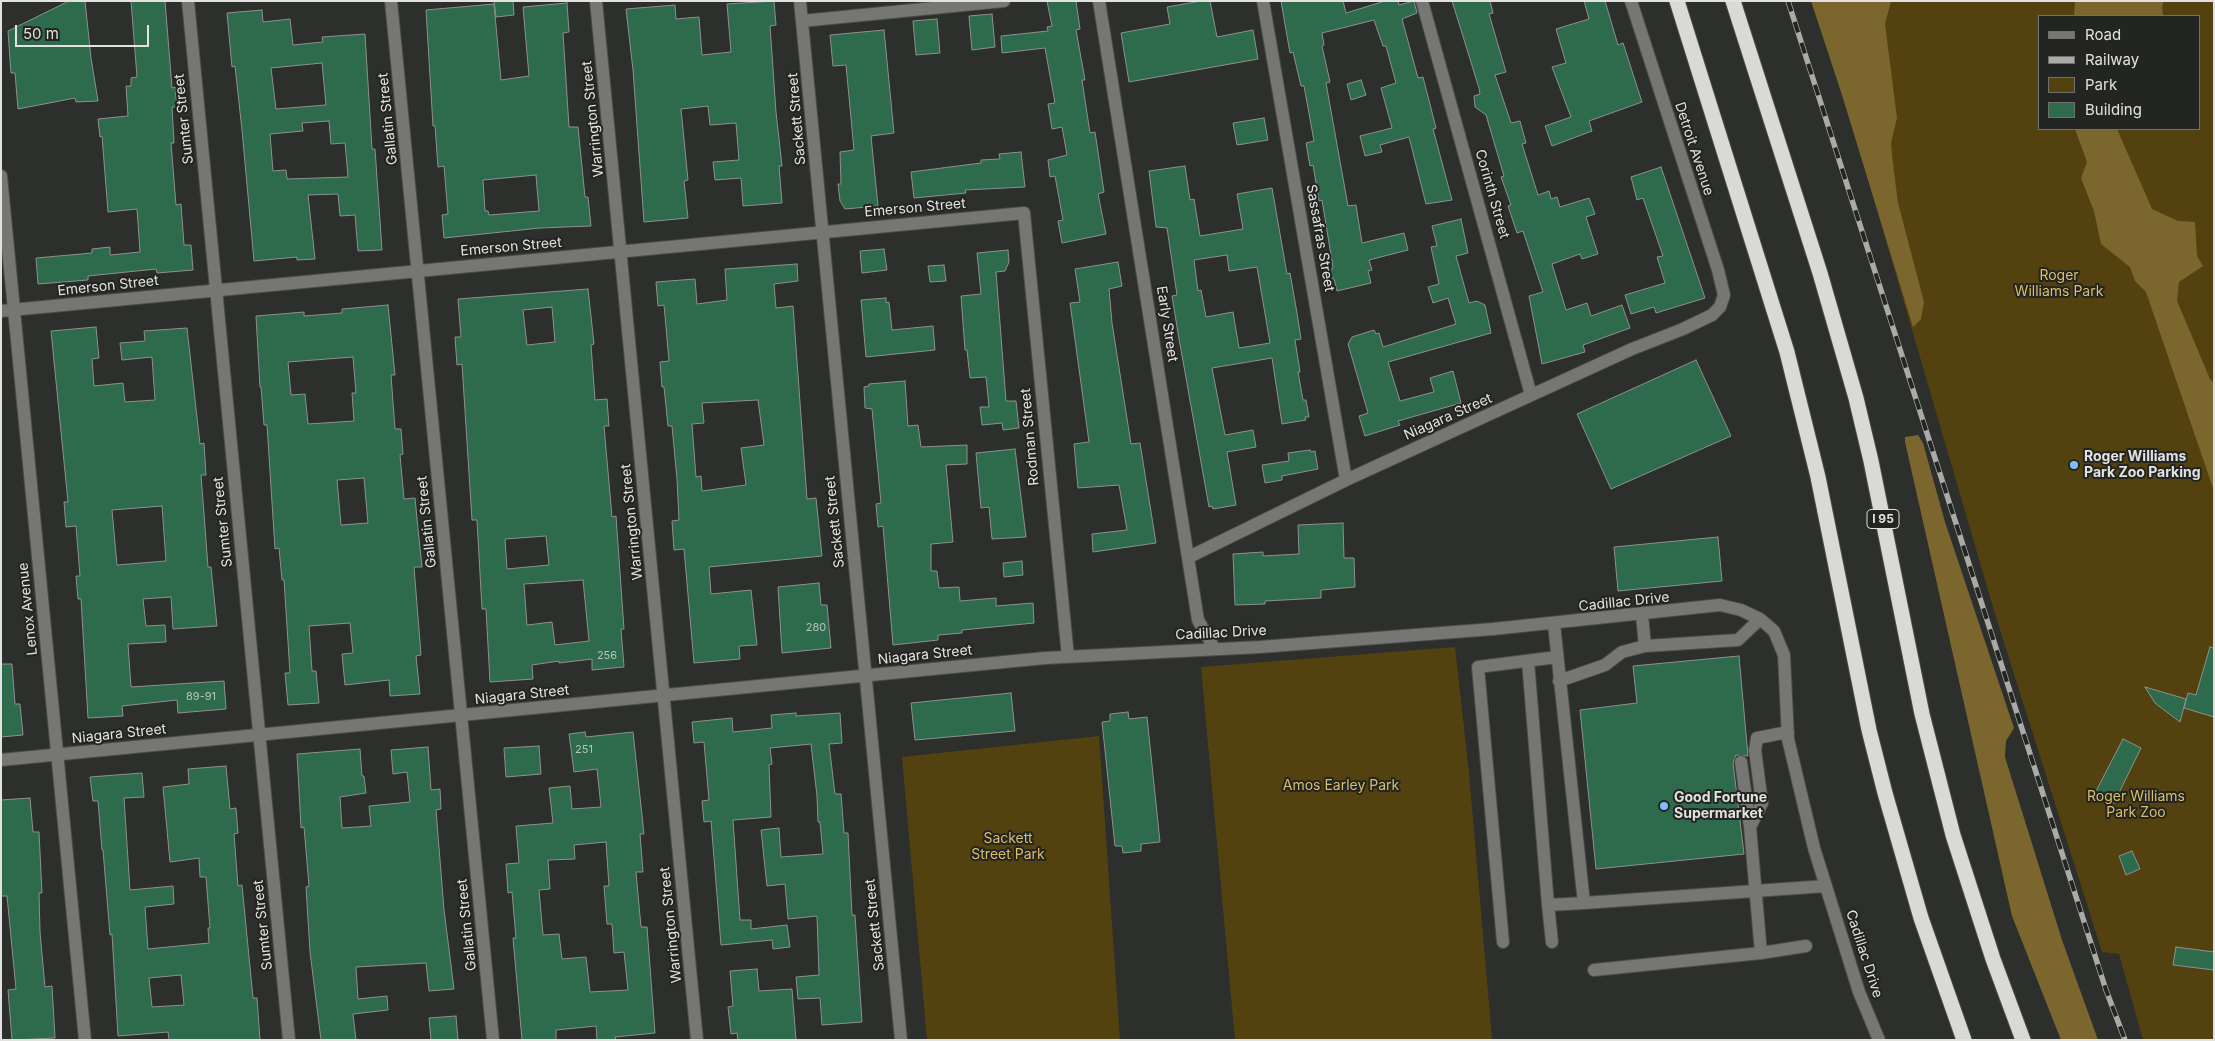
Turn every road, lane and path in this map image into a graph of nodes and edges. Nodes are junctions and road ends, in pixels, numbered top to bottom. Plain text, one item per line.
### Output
1 (188, 1) edge
2 (391, 1) edge
3 (596, 1) edge
4 (800, 1) edge
5 (1004, 1) edge
6 (1099, 1) edge
7 (1263, 1) edge
8 (1422, 1) edge
9 (1631, 1) edge
10 (1677, 1) edge
11 (1733, 1) edge
12 (802, 21) junction
13 (1, 176) edge
14 (1024, 213) joint
15 (822, 232) junction
16 (621, 252) junction
17 (418, 271) junction
18 (216, 291) junction
19 (1720, 307) joint
20 (8, 311) edge
21 (1531, 395) junction
22 (1346, 480) junction
23 (1189, 557) junction
24 (1642, 615) junction
25 (1760, 619) junction
26 (1554, 624) junction
27 (1644, 646) junction
28 (1214, 648) junction
29 (1068, 657) junction
30 (1557, 657) junction
31 (1045, 658) joint
32 (1528, 661) junction
33 (866, 676) junction
34 (1560, 682) junction
35 (664, 696) junction
36 (461, 716) junction
37 (1788, 732) junction
38 (259, 735) junction
39 (57, 755) junction
40 (1, 760) edge
41 (1741, 762) dead end
42 (1750, 827) junction
43 (1826, 886) junction
44 (1756, 891) junction
45 (1584, 903) junction
46 (1548, 905) junction
47 (1503, 942) dead end
48 (1552, 942) dead end
49 (1806, 946) dead end
50 (1761, 953) junction
51 (1594, 970) dead end
52 (85, 1040) edge
53 (289, 1040) edge
54 (493, 1040) edge
55 (697, 1040) edge
56 (901, 1040) edge
57 (1879, 1040) edge
58 (1964, 1040) edge
59 (2023, 1040) edge

1 - 18 street, Sumter Street
2 - 17 street, Gallatin Street
3 - 16 street, Warrington Street
4 - 12 street, Sackett Street
5 - 12 street
6 - 23 street, Early Street
7 - 22 street, Sassafras Street
8 - 21 street, Corinth Street
9 - 19 street, Detroit Avenue
10 - 58 highway
11 - 59 highway, I 95
12 - 15 street, Sackett Street
13 - 20 street, Lenox Avenue
14 - 15 street, Emerson Street
14 - 29 street, Rodman Street
15 - 16 street, Emerson Street
15 - 33 street, Sackett Street
16 - 17 street, Emerson Street
16 - 35 street, Warrington Street
17 - 18 street, Emerson Street
17 - 36 street, Gallatin Street
18 - 20 street, Emerson Street
18 - 38 street, Sumter Street
19 - 21 street, Niagara Street
20 - 39 street, Lenox Avenue
21 - 22 street, Niagara Street
22 - 23 street, Niagara Street
23 - 28 street, Early Street
24 - 25 street, Cadillac Drive
24 - 26 street, Cadillac Drive
24 - 27 street
25 - 27 street
25 - 37 street, Cadillac Drive
26 - 28 street, Cadillac Drive
26 - 30 street
27 - 34 street
28 - 29 street, Cadillac Drive
29 - 31 street, Cadillac Drive
30 - 32 street
30 - 34 street
31 - 33 street, Niagara Street
32 - 46 street
32 - 47 street
33 - 35 street, Niagara Street
33 - 56 street, Sackett Street
34 - 45 street
35 - 36 street, Niagara Street
35 - 55 street, Warrington Street
36 - 38 street, Niagara Street
36 - 54 street, Gallatin Street
37 - 42 street
37 - 43 street, Cadillac Drive
38 - 39 street, Niagara Street
38 - 53 street, Sumter Street
39 - 40 street, Niagara Street
39 - 52 street, Lenox Avenue
41 - 42 street
42 - 44 street
43 - 44 street
43 - 57 street, Cadillac Drive
44 - 45 street
44 - 50 street
45 - 46 street
46 - 48 street
49 - 50 street
50 - 51 street

